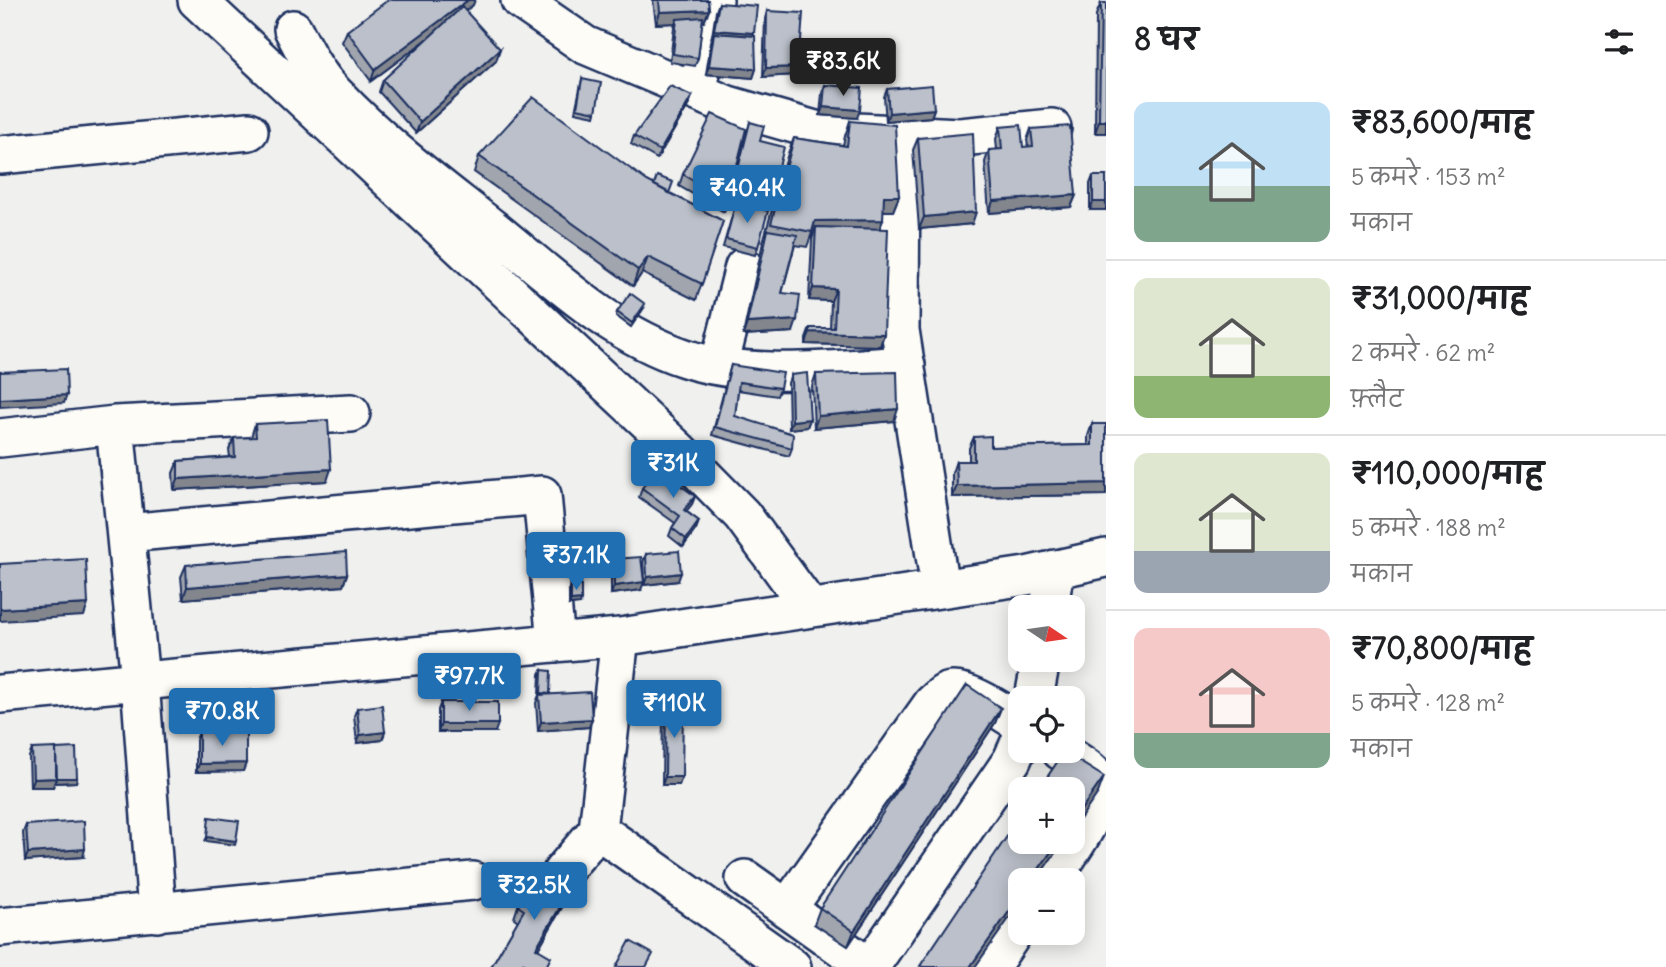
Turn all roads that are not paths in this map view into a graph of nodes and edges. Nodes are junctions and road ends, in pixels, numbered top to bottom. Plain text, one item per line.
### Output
1 (197, 0) edge
2 (520, 0) edge
3 (714, 0) edge
4 (293, 29) dead end
5 (698, 90) junction
6 (1052, 128) edge
7 (249, 131) dead end
8 (901, 136) junction
9 (0, 155) edge
10 (744, 267) dead end
11 (906, 365) junction
12 (719, 366) junction
13 (351, 413) dead end
14 (115, 425) junction
15 (0, 438) edge
16 (126, 533) junction
17 (1105, 564) edge
18 (1055, 569) junction
19 (940, 589) junction
20 (1051, 595) edge
21 (810, 608) junction
22 (620, 637) junction
23 (556, 643) junction
24 (140, 681) junction
25 (0, 694) edge
26 (1008, 716) edge
27 (1010, 763) edge
28 (1078, 763) edge
29 (598, 830) junction
30 (1059, 868) edge
31 (562, 872) dead end
32 (746, 879) dead end
33 (473, 881) dead end
34 (787, 908) junction
35 (157, 913) junction
36 (0, 927) edge
37 (1008, 941) edge
38 (792, 967) edge
39 (869, 967) edge
40 (990, 967) edge

1 - 21 street
2 - 5 street
3 - 5 street
4 - 12 street
5 - 8 street
6 - 8 street
7 - 9 street
8 - 11 street
10 - 12 street
11 - 12 street
11 - 19 street
13 - 14 street
14 - 15 street
14 - 16 street
16 - 23 street
16 - 24 street
17 - 18 street
18 - 19 street
18 - 20 street
19 - 21 street
21 - 22 street
22 - 23 street
22 - 29 street
23 - 24 street
24 - 25 street
24 - 35 street
26 - 34 street
27 - 39 street
28 - 30 street
29 - 31 street
29 - 38 street
32 - 34 street
33 - 35 street
34 - 39 street
35 - 36 street
37 - 40 street

